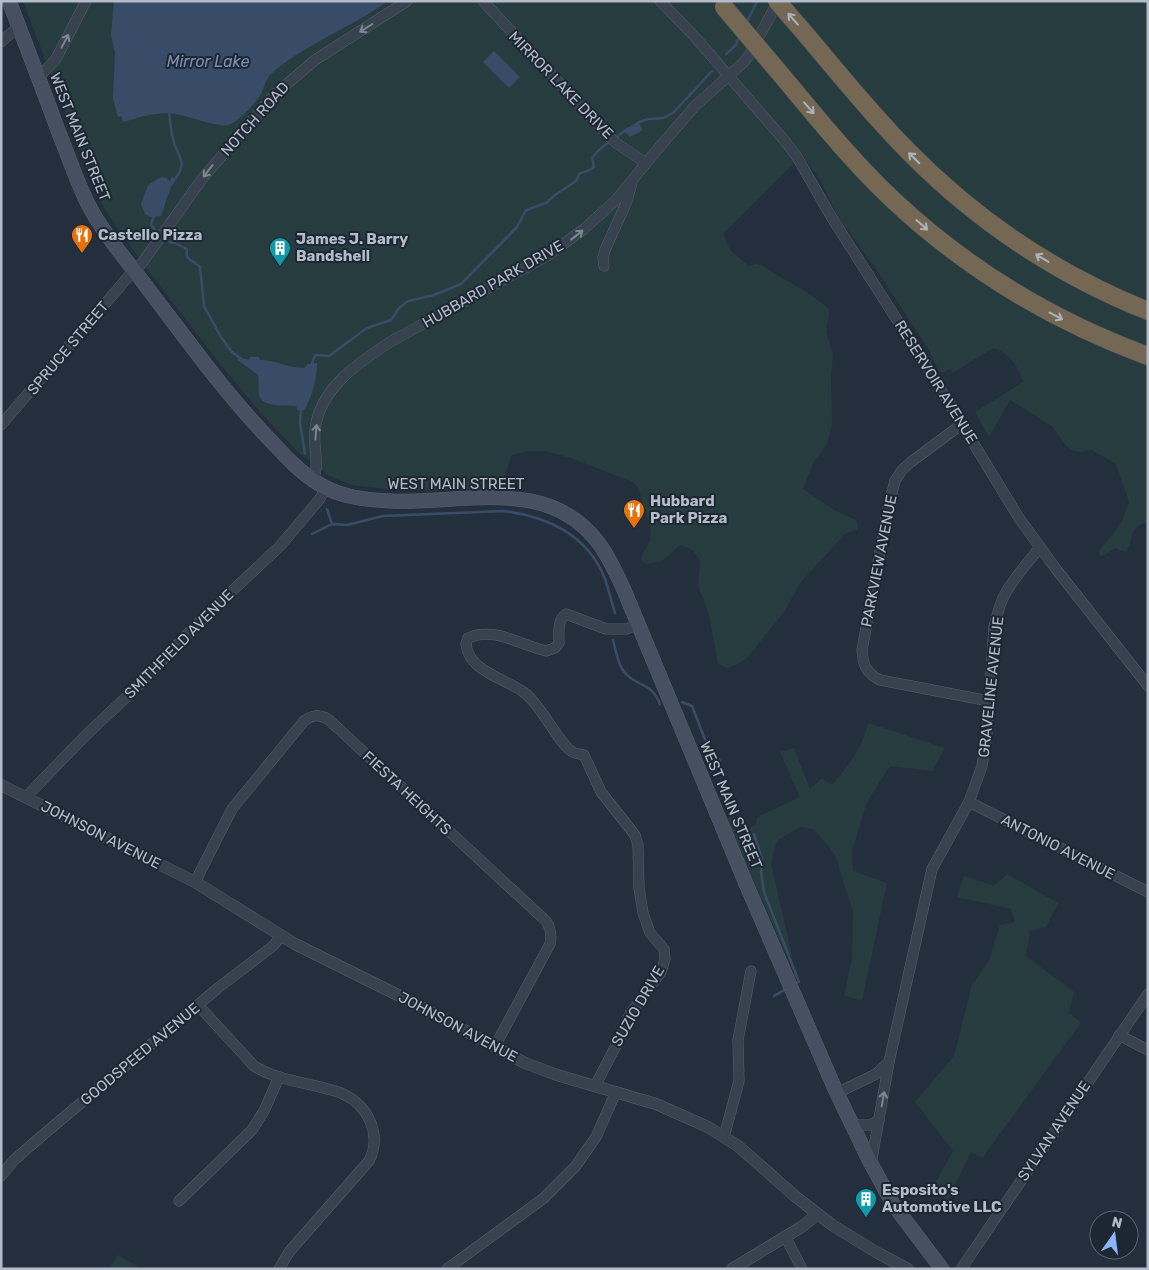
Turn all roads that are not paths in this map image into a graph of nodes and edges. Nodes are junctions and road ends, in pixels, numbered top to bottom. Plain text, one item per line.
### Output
1 (9, 1) edge
2 (86, 1) edge
3 (407, 1) edge
4 (483, 1) edge
5 (660, 1) edge
6 (777, 1) edge
7 (721, 4) edge
8 (18, 26) junction
9 (1, 42) edge
10 (729, 76) junction
11 (38, 78) junction
12 (646, 163) junction
13 (633, 179) junction
14 (604, 266) dead end
15 (134, 270) junction
16 (1148, 311) edge
17 (1148, 356) edge
18 (962, 424) junction
19 (1, 425) edge
20 (313, 480) junction
21 (326, 488) junction
22 (1040, 547) junction
23 (638, 624) junction
24 (1148, 686) edge
25 (989, 702) junction
26 (1, 785) edge
27 (26, 798) junction
28 (969, 802) junction
29 (195, 882) junction
30 (1148, 892) edge
31 (281, 936) junction
32 (751, 971) dead end
33 (1148, 994) edge
34 (198, 1005) junction
35 (1119, 1035) junction
36 (495, 1046) junction
37 (1148, 1050) edge
38 (890, 1062) junction
39 (279, 1078) junction
40 (595, 1086) junction
41 (616, 1092) junction
42 (837, 1093) junction
43 (879, 1120) junction
44 (852, 1125) junction
45 (724, 1136) junction
46 (871, 1164) junction
47 (1, 1176) edge
48 (179, 1201) dead end
49 (817, 1214) junction
50 (785, 1236) junction
51 (278, 1269) edge
52 (447, 1269) edge
53 (732, 1269) edge
54 (802, 1269) edge
55 (908, 1269) edge
56 (942, 1269) edge
57 (961, 1269) edge

1 - 8 main road, WEST MAIN STREET
11 -> 2 street
3 -> 15 street, NOTCH ROAD
4 - 12 street, MIRROR LAKE DRIVE
5 - 10 street, RESERVOIR AVENUE
6 - 10 street
16 -> 6 highway, bridge
7 -> 17 highway, bridge
8 - 9 street
8 - 11 main road, WEST MAIN STREET
10 - 12 street, HUBBARD PARK DRIVE
10 - 18 street, RESERVOIR AVENUE
11 - 15 main road, WEST MAIN STREET
12 - 13 street, HUBBARD PARK DRIVE
13 - 14 street
20 -> 13 street, HUBBARD PARK DRIVE
15 - 19 street, SPRUCE STREET
15 - 20 main road, WEST MAIN STREET
18 - 22 street, RESERVOIR AVENUE
18 - 25 street, PARKVIEW AVENUE
20 - 21 main road, WEST MAIN STREET
21 - 23 main road, WEST MAIN STREET
21 - 27 street, SMITHFIELD AVENUE
22 - 24 street, RESERVOIR AVENUE
22 - 25 street, GRAVELINE AVENUE
23 - 40 street, SUZIO DRIVE
23 - 42 main road, WEST MAIN STREET
25 - 28 street, GRAVELINE AVENUE
26 - 27 street, JOHNSON AVENUE
27 - 29 street, JOHNSON AVENUE
28 - 30 street, ANTONIO AVENUE
28 - 38 street, GRAVELINE AVENUE
29 - 31 street, JOHNSON AVENUE
29 - 36 street, FIESTA HEIGHTS
31 - 34 street, GOODSPEED AVENUE
31 - 36 street, JOHNSON AVENUE
32 - 45 street
33 - 35 street, SYLVAN AVENUE
34 - 39 street
34 - 47 street, GOODSPEED AVENUE
35 - 37 street
35 - 57 street, SYLVAN AVENUE
36 - 40 street, JOHNSON AVENUE
38 - 42 street
43 -> 38 street, GRAVELINE AVENUE
39 - 48 street
39 - 51 street
40 - 41 street, JOHNSON AVENUE
41 - 45 street, JOHNSON AVENUE
41 - 52 street
42 - 44 main road, WEST MAIN STREET
43 - 44 street
43 - 46 street, GRAVELINE AVENUE
44 - 46 main road, WEST MAIN STREET
45 - 49 street, JOHNSON AVENUE
46 - 56 main road, WEST MAIN STREET
49 - 50 street
49 - 55 street, JOHNSON AVENUE
50 - 53 street
50 - 54 street

